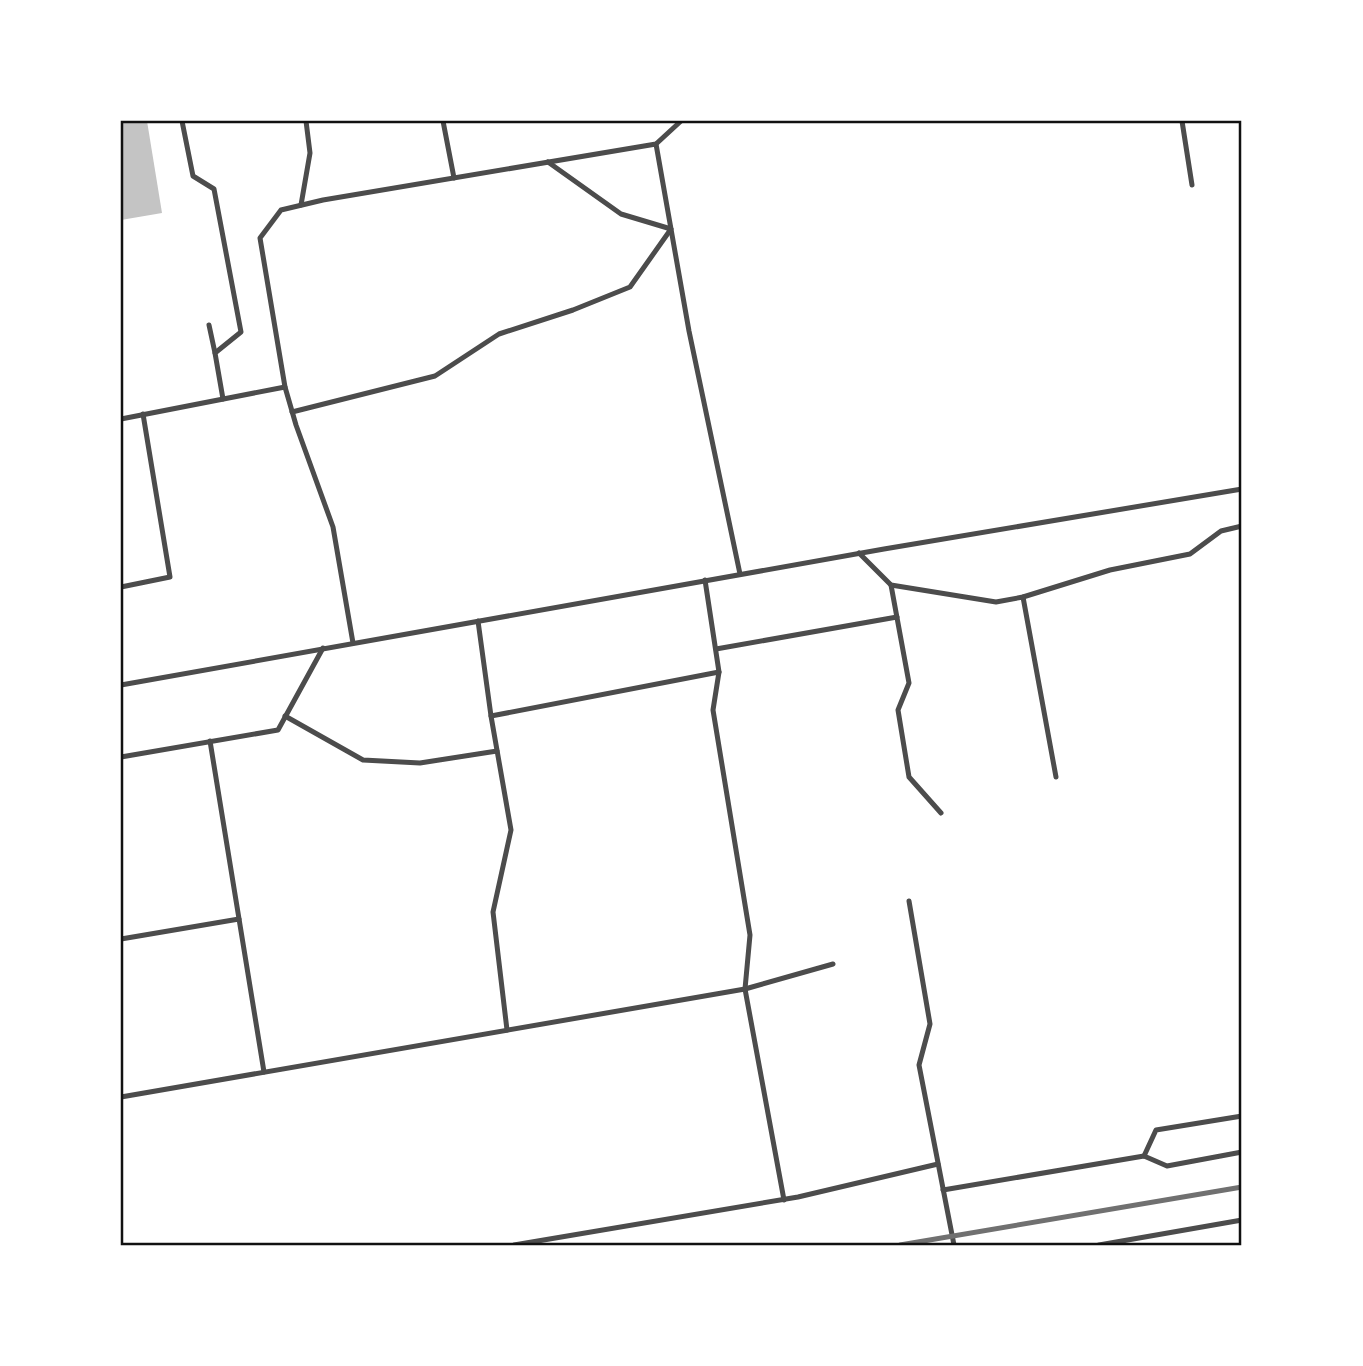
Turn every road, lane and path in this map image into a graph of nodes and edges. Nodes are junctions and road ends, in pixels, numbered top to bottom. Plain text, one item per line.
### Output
1 (182, 121) edge
2 (306, 121) edge
3 (443, 121) edge
4 (681, 121) edge
5 (1182, 121) edge
6 (656, 144) junction
7 (548, 162) junction
8 (454, 178) junction
9 (1192, 186) dead end
10 (301, 205) junction
11 (671, 229) junction
12 (209, 325) dead end
13 (215, 353) junction
14 (285, 387) junction
15 (223, 399) junction
16 (292, 412) junction
17 (143, 414) junction
18 (121, 419) edge
19 (1242, 489) edge
20 (1242, 526) edge
21 (859, 553) junction
22 (740, 574) junction
23 (705, 580) junction
24 (891, 585) junction
25 (121, 587) edge
26 (1023, 597) junction
27 (897, 617) junction
28 (478, 621) junction
29 (353, 643) junction
30 (323, 648) junction
31 (716, 649) junction
32 (719, 672) junction
33 (121, 685) edge
34 (285, 716) junction
35 (491, 716) junction
36 (210, 741) junction
37 (497, 751) junction
38 (121, 757) edge
39 (1056, 777) dead end
40 (941, 813) dead end
41 (909, 901) dead end
42 (239, 919) junction
43 (121, 939) edge
44 (832, 964) dead end
45 (745, 989) junction
46 (507, 1030) junction
47 (264, 1072) junction
48 (121, 1097) edge
49 (1242, 1116) edge
50 (1242, 1152) edge
51 (1143, 1156) junction
52 (938, 1164) junction
53 (943, 1190) junction
54 (784, 1200) junction
55 (1242, 1220) edge
56 (514, 1245) edge
57 (954, 1245) edge
58 (1099, 1245) edge

1 - 13 lane
2 - 10 lane
3 - 8 lane
4 - 6 lane
5 - 9 lane
6 - 7 lane
6 - 11 lane
7 - 8 lane
7 - 11 lane
8 - 10 lane
10 - 14 lane
11 - 16 lane
11 - 22 lane
12 - 13 lane
13 - 15 lane
14 - 15 lane
14 - 16 lane
15 - 17 lane
16 - 29 lane
17 - 18 lane
17 - 25 lane
19 - 21 lane
20 - 26 lane
21 - 22 lane
21 - 24 lane
22 - 23 lane
23 - 28 lane
23 - 31 lane
24 - 26 lane
24 - 27 lane
26 - 39 lane
27 - 31 lane
27 - 40 lane
28 - 29 lane
28 - 35 lane
29 - 30 lane
30 - 33 lane
30 - 34 lane
31 - 32 lane
32 - 35 lane
32 - 45 lane
34 - 36 lane
34 - 37 lane
35 - 37 lane
36 - 38 lane
36 - 42 lane
37 - 46 lane
41 - 52 lane
42 - 43 lane
42 - 47 lane
44 - 45 lane
45 - 46 lane
45 - 54 lane
46 - 47 lane
47 - 48 lane
49 - 51 lane
50 - 51 lane
51 - 53 lane
52 - 53 lane
52 - 54 lane
53 - 57 lane
54 - 56 lane
55 - 58 lane

